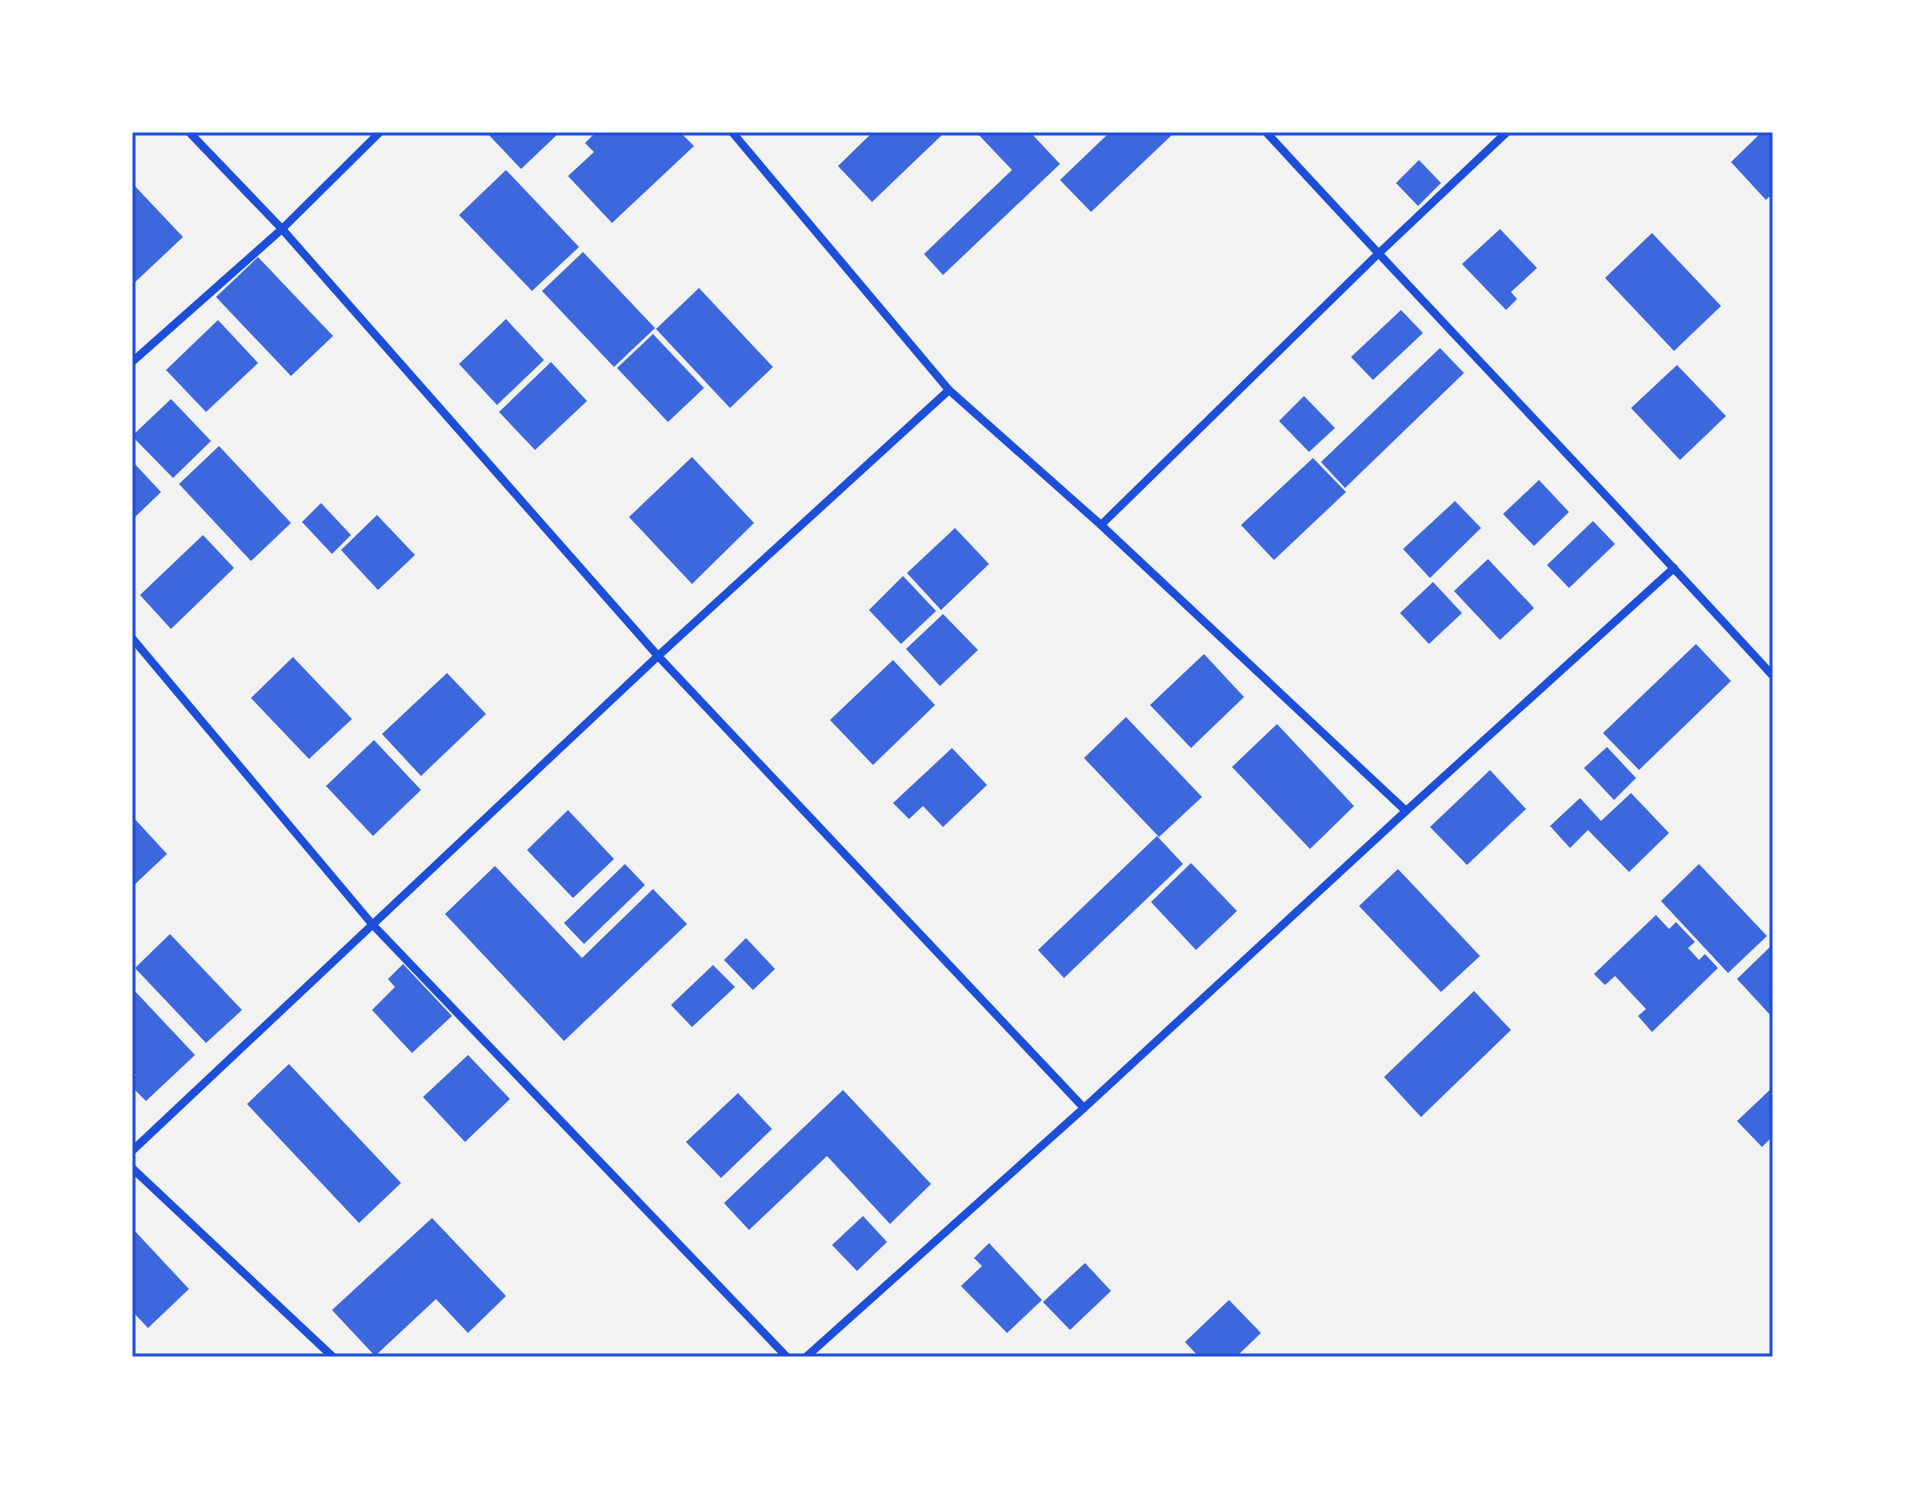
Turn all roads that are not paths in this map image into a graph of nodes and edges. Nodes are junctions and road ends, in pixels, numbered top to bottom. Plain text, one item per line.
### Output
1 (189, 132) edge
2 (380, 132) edge
3 (732, 132) edge
4 (1266, 132) edge
5 (1507, 132) edge
6 (282, 229) junction
7 (1378, 254) junction
8 (132, 362) edge
9 (949, 390) junction
10 (1101, 525) junction
11 (1674, 568) junction
12 (132, 638) edge
13 (658, 656) junction
14 (1773, 676) edge
15 (1406, 811) junction
16 (372, 924) junction
17 (1084, 1108) junction
18 (132, 1151) edge
19 (132, 1168) edge
20 (333, 1357) edge
21 (787, 1357) edge
22 (806, 1357) edge

1 - 6 street
2 - 6 street
3 - 9 street
4 - 7 street
5 - 7 street
6 - 8 street
6 - 13 street
7 - 10 street
7 - 11 street
9 - 10 street
9 - 13 street
10 - 15 street
11 - 14 street
11 - 15 street
12 - 16 street
13 - 16 street
13 - 17 street
15 - 17 street
16 - 18 street
16 - 21 street
17 - 22 street
19 - 20 street

